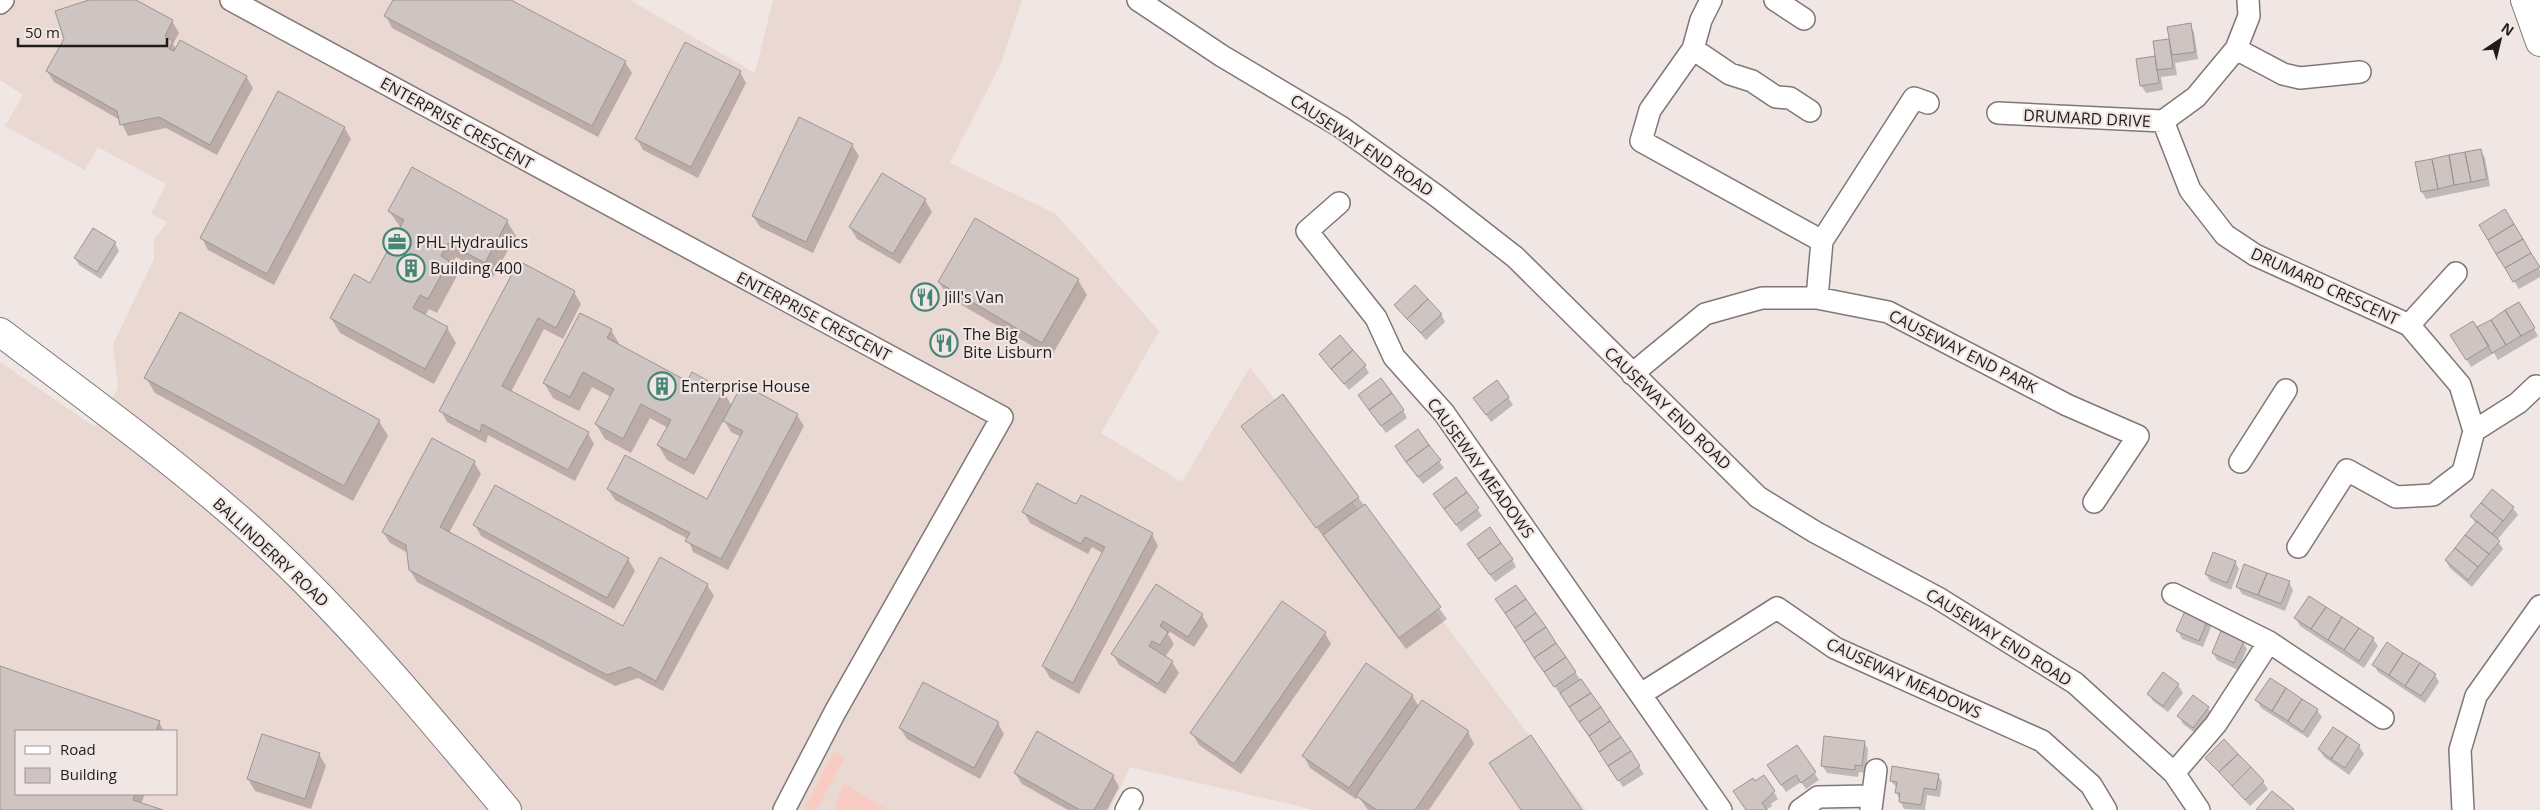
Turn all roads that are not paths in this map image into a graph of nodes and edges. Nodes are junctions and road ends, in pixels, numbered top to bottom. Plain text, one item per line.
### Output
1 (3, 0) edge
2 (231, 0) edge
3 (1138, 0) edge
4 (1711, 0) edge
5 (1775, 0) edge
6 (2248, 0) edge
7 (2525, 0) edge
8 (0, 3) edge
9 (1804, 19) dead end
10 (2540, 42) edge
11 (1693, 49) junction
12 (2236, 49) junction
13 (2360, 72) dead end
14 (1928, 103) dead end
15 (1810, 111) dead end
16 (1998, 113) dead end
17 (2163, 121) junction
18 (1339, 203) dead end
19 (1822, 241) junction
20 (2456, 273) dead end
21 (1818, 298) junction
22 (2409, 325) junction
23 (0, 332) edge
24 (1632, 374) junction
25 (2536, 386) dead end
26 (2286, 390) dead end
27 (2474, 431) junction
28 (2240, 462) dead end
29 (2094, 502) dead end
30 (2298, 547) dead end
31 (2174, 594) dead end
32 (2540, 606) edge
33 (2269, 642) junction
34 (1642, 694) junction
35 (2383, 718) dead end
36 (1876, 770) dead end
37 (2174, 773) junction
38 (1871, 803) edge
39 (506, 810) edge
40 (784, 810) edge
41 (1721, 810) edge
42 (1800, 810) edge
43 (2106, 810) edge
44 (2199, 810) edge
45 (2463, 810) edge

1 - 8 street
2 - 40 street, ENTERPRISE CRESCENT
3 - 24 street, CAUSEWAY END ROAD
4 - 11 street
5 - 9 street
6 - 12 street, DRUMARD DRIVE
7 - 10 main road
11 - 15 street
11 - 19 street
12 - 13 street
12 - 17 street, DRUMARD DRIVE
14 - 19 street
16 - 17 street, DRUMARD DRIVE
17 - 22 street, DRUMARD CRESCENT
18 - 34 street, CAUSEWAY MEADOWS
19 - 21 street
20 - 22 street, DRUMARD CRESCENT
21 - 24 street, CAUSEWAY END PARK
21 - 29 street, CAUSEWAY END PARK
22 - 27 street, DRUMARD CRESCENT
23 - 39 main road, BALLINDERRY ROAD
24 - 37 street, CAUSEWAY END ROAD
25 - 27 street
26 - 28 street
27 - 30 street
31 - 33 street
32 - 45 street
33 - 35 street
33 - 37 street
34 - 41 street, CAUSEWAY MEADOWS
34 - 43 street, CAUSEWAY MEADOWS
36 - 38 street
37 - 44 street, CAUSEWAY END ROAD
38 - 42 street

